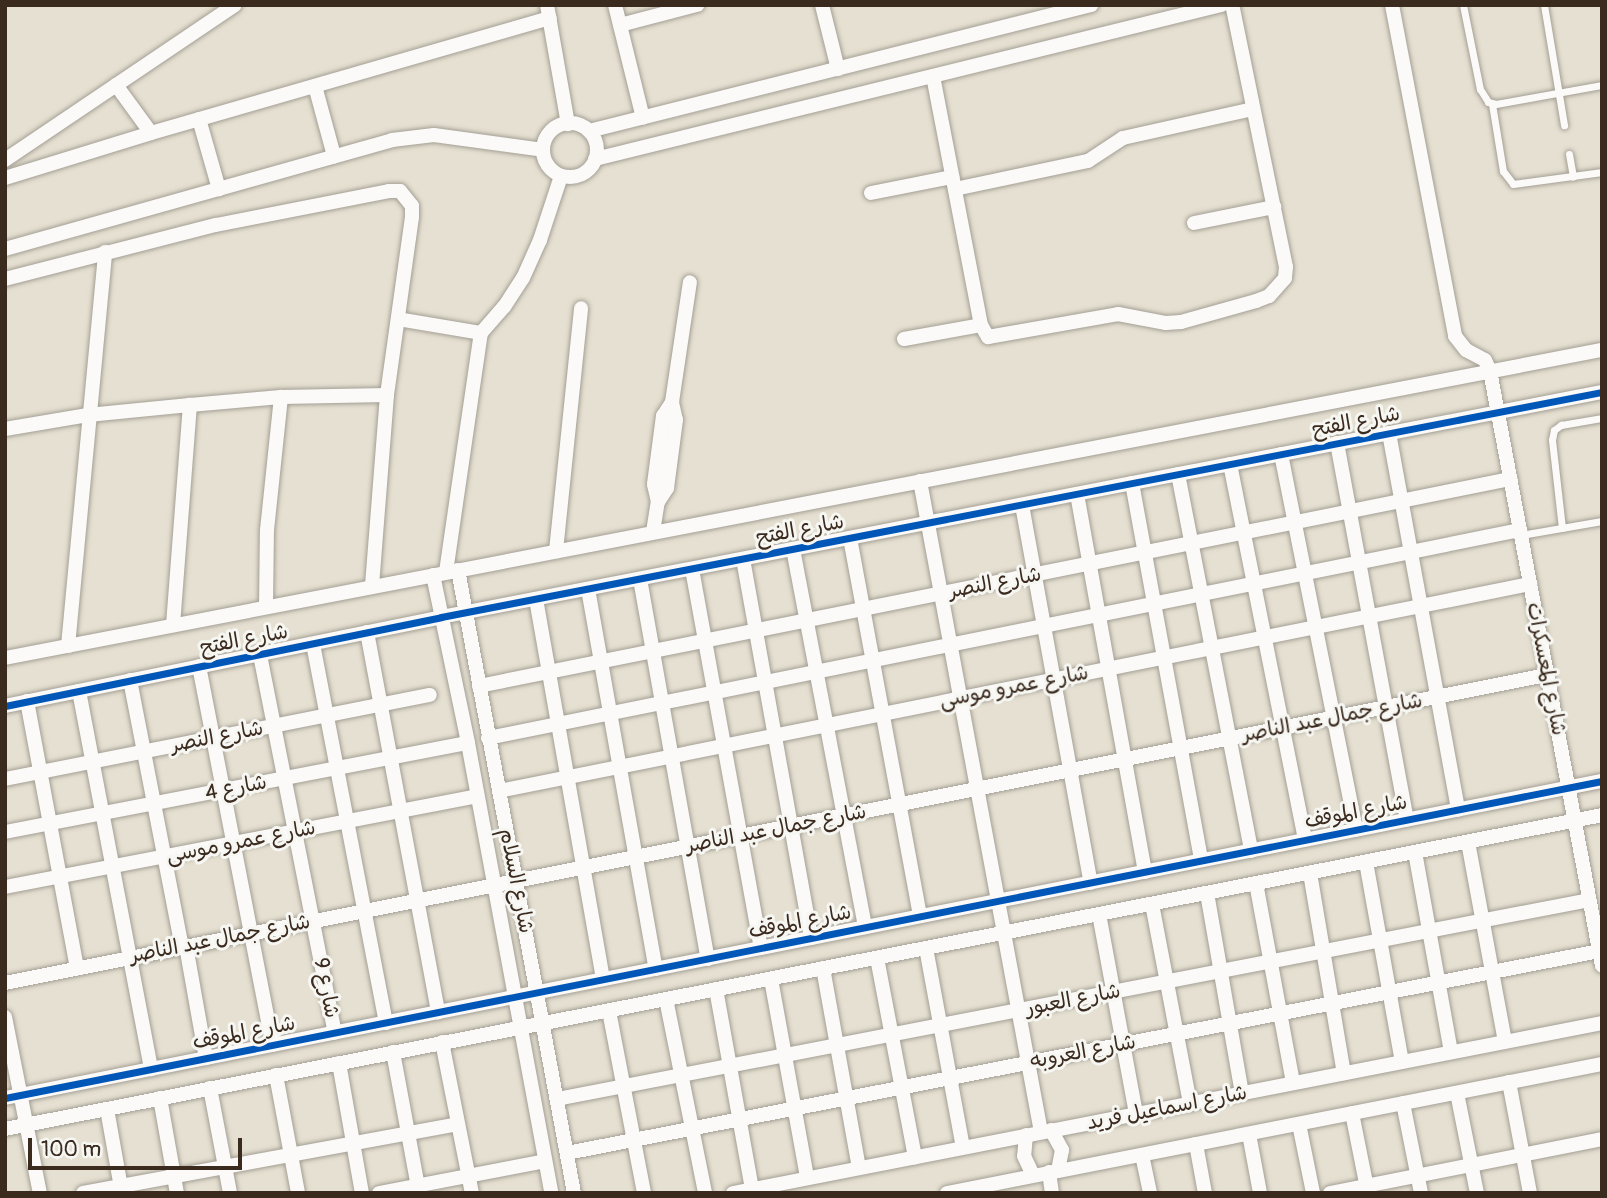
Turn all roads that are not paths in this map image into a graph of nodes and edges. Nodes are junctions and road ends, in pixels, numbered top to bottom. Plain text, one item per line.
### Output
1 (235, 5) edge
2 (615, 5) edge
3 (697, 5) edge
4 (822, 5) edge
5 (1091, 5) edge
6 (1221, 5) edge
7 (1232, 5) edge
8 (1392, 5) edge
9 (1463, 5) edge
10 (1544, 5) edge
11 (549, 12) edge
12 (620, 25) junction
13 (838, 69) junction
14 (933, 76) junction
15 (116, 85) junction
16 (1602, 85) edge
17 (315, 86) junction
18 (1559, 93) junction
19 (1492, 104) junction
20 (1253, 109) junction
21 (643, 118) junction
22 (199, 119) junction
23 (568, 124) junction
24 (1564, 125) dead end
25 (589, 131) junction
26 (151, 133) junction
27 (543, 150) junction
28 (1569, 154) dead end
29 (334, 156) junction
30 (595, 159) junction
31 (5, 160) edge
32 (1602, 172) edge
33 (561, 176) junction
34 (1573, 177) junction
35 (5, 178) edge
36 (954, 183) junction
37 (219, 189) junction
38 (871, 192) dead end
39 (1274, 207) junction
40 (1194, 223) dead end
41 (5, 249) edge
42 (105, 252) junction
43 (5, 279) edge
44 (690, 282) dead end
45 (581, 308) dead end
46 (398, 319) junction
47 (981, 325) junction
48 (481, 333) junction
49 (904, 339) dead end
50 (1602, 350) edge
51 (1490, 371) junction
52 (1602, 392) edge
53 (387, 395) junction
54 (281, 397) junction
55 (190, 405) junction
56 (1498, 412) junction
57 (88, 415) junction
58 (1602, 418) edge
59 (5, 429) edge
60 (1390, 433) junction
61 (1337, 443) junction
62 (1281, 454) junction
63 (1230, 464) junction
64 (1178, 474) junction
65 (1510, 479) junction
66 (920, 481) junction
67 (1132, 483) junction
68 (1077, 494) junction
69 (1402, 501) junction
70 (1022, 505) junction
71 (1350, 511) junction
72 (1602, 521) edge
73 (1294, 522) junction
74 (928, 523) junction
75 (1562, 527) junction
76 (653, 532) junction
77 (1243, 533) junction
78 (1520, 533) junction
79 (850, 538) junction
80 (1191, 543) junction
81 (793, 549) junction
82 (556, 551) junction
83 (1411, 552) junction
84 (1144, 553) junction
85 (743, 559) junction
86 (1359, 563) junction
87 (1090, 564) junction
88 (692, 569) junction
89 (445, 572) junction
90 (1305, 574) junction
91 (1035, 575) junction
92 (640, 579) junction
93 (1254, 584) junction
94 (1530, 584) junction
95 (372, 586) junction
96 (588, 589) junction
97 (941, 594) junction
98 (1201, 594) junction
99 (536, 599) junction
100 (1154, 604) junction
101 (1421, 606) junction
102 (266, 607) junction
103 (863, 609) junction
104 (465, 613) junction
105 (1099, 615) junction
106 (1369, 616) junction
107 (441, 618) junction
108 (807, 621) junction
109 (173, 625) junction
110 (1044, 626) junction
111 (1315, 627) junction
112 (756, 631) junction
113 (367, 632) junction
114 (1264, 637) junction
115 (705, 641) junction
116 (313, 644) junction
117 (951, 645) junction
118 (68, 646) junction
119 (1212, 648) junction
120 (653, 652) junction
121 (260, 655) junction
122 (1164, 657) junction
123 (5, 658) edge
124 (873, 661) junction
125 (601, 662) junction
126 (199, 666) junction
127 (1108, 668) junction
128 (817, 672) junction
129 (549, 673) junction
130 (1547, 675) junction
131 (1054, 679) junction
132 (131, 680) junction
133 (765, 682) junction
134 (479, 686) junction
135 (79, 691) junction
136 (714, 692) junction
137 (430, 695) dead end
138 (1438, 697) junction
139 (960, 698) junction
140 (27, 701) junction
141 (662, 703) junction
142 (381, 705) junction
143 (5, 706) edge
144 (1386, 707) junction
145 (610, 713) junction
146 (882, 714) junction
147 (327, 715) junction
148 (1334, 718) junction
149 (558, 724) junction
150 (827, 725) junction
151 (274, 726) junction
152 (1282, 728) junction
153 (775, 736) junction
154 (213, 738) junction
155 (488, 738) junction
156 (1229, 738) junction
157 (468, 743) junction
158 (724, 746) junction
159 (1181, 748) junction
160 (144, 751) junction
161 (672, 756) junction
162 (391, 758) junction
163 (1125, 759) junction
164 (93, 761) junction
165 (620, 766) junction
166 (337, 768) junction
167 (1070, 770) junction
168 (40, 772) junction
169 (567, 777) junction
170 (5, 779) edge
171 (284, 779) junction
172 (1602, 781) edge
173 (1568, 788) junction
174 (977, 789) junction
175 (223, 790) junction
176 (499, 791) junction
177 (477, 796) junction
178 (154, 803) junction
179 (899, 804) junction
180 (1458, 810) junction
181 (401, 811) junction
182 (103, 813) junction
183 (844, 815) junction
184 (1602, 816) edge
185 (1407, 820) junction
186 (347, 821) junction
187 (1574, 821) junction
188 (49, 823) junction
189 (791, 826) junction
190 (1356, 830) junction
191 (295, 831) junction
192 (5, 832) edge
193 (740, 836) junction
194 (1305, 840) junction
195 (1468, 842) junction
196 (234, 843) junction
197 (688, 846) junction
198 (1251, 851) junction
199 (1415, 852) junction
200 (164, 856) junction
201 (636, 856) junction
202 (1201, 860) junction
203 (1366, 862) junction
204 (113, 866) junction
205 (583, 867) junction
206 (1145, 872) junction
207 (1310, 873) junction
208 (60, 877) junction
209 (515, 881) junction
210 (1091, 883) junction
211 (1256, 883) junction
212 (494, 885) junction
213 (5, 887) edge
214 (1207, 893) junction
215 (417, 900) junction
216 (1589, 900) junction
217 (998, 901) junction
218 (1152, 904) junction
219 (364, 911) junction
220 (1099, 914) junction
221 (920, 916) junction
222 (313, 921) junction
223 (1482, 921) junction
224 (865, 927) junction
225 (1429, 931) junction
226 (251, 933) junction
227 (1004, 933) junction
228 (811, 938) junction
229 (1380, 940) junction
230 (184, 947) junction
231 (761, 948) junction
232 (926, 948) junction
233 (1323, 951) junction
234 (1599, 951) junction
235 (130, 957) junction
236 (877, 958) junction
237 (708, 959) junction
238 (1270, 961) junction
239 (1602, 966) edge
240 (77, 968) junction
241 (823, 968) junction
242 (656, 969) junction
243 (1221, 971) junction
244 (1492, 972) junction
245 (603, 979) junction
246 (771, 979) junction
247 (1167, 981) junction
248 (5, 982) edge
249 (1438, 982) junction
250 (716, 989) junction
251 (1113, 992) junction
252 (1390, 992) junction
253 (537, 993) junction
254 (515, 996) junction
255 (666, 999) junction
256 (1332, 1003) junction
257 (1018, 1010) junction
258 (609, 1011) junction
259 (438, 1012) junction
260 (1280, 1013) junction
261 (5, 1017) edge
262 (542, 1022) junction
263 (386, 1023) junction
264 (1230, 1023) junction
265 (1602, 1023) edge
266 (940, 1025) junction
267 (520, 1027) junction
268 (335, 1033) junction
269 (891, 1034) junction
270 (1177, 1034) junction
271 (442, 1042) junction
272 (1505, 1042) junction
273 (1123, 1044) junction
274 (273, 1045) junction
275 (837, 1045) junction
276 (393, 1052) junction
277 (1451, 1052) junction
278 (784, 1055) junction
279 (206, 1058) junction
280 (1402, 1062) junction
281 (339, 1063) junction
282 (1028, 1063) junction
283 (1602, 1064) edge
284 (730, 1066) junction
285 (152, 1069) junction
286 (1344, 1073) junction
287 (276, 1075) junction
288 (681, 1075) junction
289 (950, 1078) junction
290 (1509, 1082) junction
291 (1293, 1083) junction
292 (623, 1086) junction
293 (902, 1087) junction
294 (211, 1088) junction
295 (1242, 1093) junction
296 (1457, 1093) junction
297 (21, 1095) junction
298 (5, 1098) edge
299 (160, 1098) junction
300 (846, 1098) junction
301 (557, 1099) junction
302 (1403, 1103) junction
303 (1190, 1104) junction
304 (107, 1109) junction
305 (794, 1109) junction
306 (1352, 1113) junction
307 (1136, 1114) junction
308 (740, 1119) junction
309 (458, 1124) junction
310 (1299, 1124) junction
311 (26, 1125) junction
312 (5, 1129) edge
313 (692, 1129) junction
314 (1046, 1131) junction
315 (408, 1133) junction
316 (1249, 1133) junction
317 (1026, 1135) junction
318 (1602, 1139) edge
319 (634, 1140) junction
320 (353, 1143) junction
321 (1196, 1144) junction
322 (964, 1147) junction
323 (567, 1153) junction
324 (291, 1154) junction
325 (1142, 1155) junction
326 (1523, 1155) junction
327 (915, 1157) junction
328 (545, 1161) junction
329 (1471, 1165) junction
330 (225, 1167) junction
331 (859, 1168) junction
332 (1053, 1171) junction
333 (1033, 1175) junction
334 (1418, 1175) junction
335 (174, 1176) junction
336 (468, 1176) junction
337 (807, 1178) junction
338 (121, 1189) edge
339 (418, 1189) edge
340 (752, 1189) junction
341 (1367, 1189) edge
342 (973, 1190) edge
343 (40, 1193) edge
344 (83, 1193) edge
345 (177, 1193) edge
346 (230, 1193) edge
347 (298, 1193) edge
348 (362, 1193) edge
349 (379, 1193) edge
350 (472, 1193) edge
351 (551, 1193) edge
352 (574, 1193) edge
353 (645, 1193) edge
354 (705, 1193) edge
355 (733, 1193) edge
356 (947, 1193) edge
357 (1052, 1193) edge
358 (1150, 1193) edge
359 (1205, 1193) edge
360 (1260, 1193) edge
361 (1313, 1193) edge
362 (1330, 1193) edge
363 (1421, 1193) edge
364 (1477, 1193) edge
365 (1530, 1193) edge

1 - 15 street
2 - 12 street
3 - 12 street
4 - 13 street
5 - 13 street
6 - 14 street
7 - 20 street
8 - 51 street
9 - 19 lane
10 - 18 lane
11 - 17 street
11 - 23 street
12 - 21 street
13 - 21 street
14 - 30 street
14 - 36 street
15 - 26 street
15 - 31 street
16 - 18 lane
17 - 22 street
17 - 29 street
18 - 19 lane
18 - 24 lane
19 - 34 lane
20 - 36 street
20 - 39 street
21 - 25 street
22 - 26 street
22 - 37 street
23 - 25 street
23 - 27 street
25 - 30 street
26 - 35 street
27 - 29 street
27 - 33 street
28 - 34 lane
29 - 37 street
30 - 33 street
32 - 34 lane
33 - 48 street
36 - 38 street
36 - 47 street
37 - 41 street
39 - 40 street
39 - 47 street
42 - 43 street
42 - 46 street
42 - 57 street
44 - 76 street
45 - 82 street
46 - 48 street
46 - 53 street
47 - 49 street
48 - 89 street
50 - 51 street, شارع الفتح
51 - 56 street, شارع المعسكرات
51 - 66 street, شارع الفتح
52 - 56 street, شارع الفتح
53 - 54 street
53 - 95 street
54 - 55 street
54 - 102 street
55 - 57 street
55 - 109 street
56 - 60 street, شارع الفتح
56 - 65 street, شارع المعسكرات
57 - 59 street
57 - 118 street
58 - 75 lane
60 - 61 street, شارع الفتح
60 - 69 street
61 - 62 street, شارع الفتح
61 - 71 street
62 - 63 street, شارع الفتح
62 - 73 street
63 - 64 street, شارع الفتح
63 - 77 street
64 - 67 street, شارع الفتح
64 - 80 street
65 - 69 street, شارع النصر
65 - 78 street, شارع المعسكرات
66 - 74 street
66 - 76 street, شارع الفتح
67 - 68 street, شارع الفتح
67 - 84 street
68 - 70 street, شارع الفتح
68 - 87 street
69 - 71 street, شارع النصر
69 - 83 street
70 - 74 street, شارع الفتح
70 - 91 street
71 - 73 street, شارع النصر
71 - 86 street
72 - 75 lane
73 - 77 street, شارع النصر
73 - 90 street
74 - 79 street, شارع الفتح
74 - 97 street
75 - 78 lane
76 - 82 street, شارع الفتح
77 - 80 street, شارع النصر
77 - 93 street
78 - 83 street
78 - 94 street, شارع المعسكرات
79 - 81 street, شارع الفتح
79 - 103 street
80 - 84 street, شارع النصر
80 - 98 street
81 - 85 street, شارع الفتح
81 - 108 street
82 - 89 street, شارع الفتح
83 - 86 street
83 - 101 street
84 - 87 street, شارع النصر
84 - 100 street
85 - 88 street, شارع الفتح
85 - 112 street
86 - 90 street
86 - 106 street
87 - 91 street, شارع النصر
87 - 105 street
88 - 92 street, شارع الفتح
88 - 115 street
89 - 95 street, شارع الفتح
89 - 104 street, شارع السلام
89 - 107 street, شارع السلام
90 - 93 street
90 - 111 street
91 - 97 street, شارع النصر
91 - 110 street
92 - 96 street, شارع الفتح
92 - 120 street
93 - 98 street
93 - 114 street
94 - 101 street, شارع عمرو موسى
94 - 130 street, شارع المعسكرات
95 - 102 street, شارع الفتح
96 - 99 street, شارع الفتح
96 - 125 street
97 - 103 street, شارع النصر
97 - 117 street
98 - 100 street
98 - 119 street
99 - 104 street, شارع الفتح
99 - 129 street
100 - 105 street
100 - 122 street
101 - 106 street, شارع عمرو موسى
101 - 138 street
102 - 109 street, شارع الفتح
103 - 108 street, شارع النصر
103 - 124 street
104 - 107 street, شارع الفتح
104 - 134 street, شارع السلام
105 - 110 street
105 - 127 street
106 - 111 street, شارع عمرو موسى
106 - 144 street
107 - 113 street, شارع الفتح
107 - 157 street, شارع السلام
108 - 112 street, شارع النصر
108 - 128 street
109 - 118 street, شارع الفتح
110 - 117 street
110 - 131 street
111 - 114 street, شارع عمرو موسى
111 - 148 street
112 - 115 street, شارع النصر
112 - 133 street
113 - 116 street, شارع الفتح
113 - 142 street
114 - 119 street, شارع عمرو موسى
114 - 152 street
115 - 120 street, شارع النصر
115 - 136 street
116 - 121 street, شارع الفتح
116 - 147 street
117 - 124 street
117 - 139 street
118 - 123 street, شارع الفتح
119 - 122 street, شارع عمرو موسى
119 - 156 street
120 - 125 street, شارع النصر
120 - 141 street
121 - 126 street, شارع الفتح
121 - 151 street, شارع 9
122 - 127 street, شارع عمرو موسى
122 - 159 street
124 - 128 street
124 - 146 street
125 - 129 street, شارع النصر
125 - 145 street
126 - 132 street, شارع الفتح
126 - 154 street
127 - 131 street, شارع عمرو موسى
127 - 163 street
128 - 133 street
128 - 150 street
129 - 134 street, شارع النصر
129 - 149 street
130 - 138 street, شارع جمال عبد الناصر
130 - 173 street, شارع المعسكرات
131 - 139 street, شارع عمرو موسى
131 - 167 street
132 - 135 street, شارع الفتح
132 - 160 street
133 - 136 street
133 - 153 street
134 - 155 street, شارع السلام
135 - 140 street, شارع الفتح
135 - 164 street
136 - 141 street
136 - 158 street
137 - 142 street, شارع النصر
138 - 144 street, شارع جمال عبد الناصر
138 - 180 street
139 - 146 street, شارع عمرو موسى
139 - 174 street
140 - 143 street, شارع الفتح
140 - 168 street
141 - 145 street
141 - 161 street
142 - 147 street, شارع النصر
142 - 162 street
144 - 148 street, شارع جمال عبد الناصر
144 - 185 street
145 - 149 street
145 - 165 street
146 - 150 street, شارع عمرو موسى
146 - 179 street
147 - 151 street, شارع النصر
147 - 166 street
148 - 152 street, شارع جمال عبد الناصر
148 - 190 street
149 - 155 street
149 - 169 street
150 - 153 street, شارع عمرو موسى
150 - 183 street
151 - 154 street, شارع النصر
151 - 171 street, شارع 9
152 - 156 street, شارع جمال عبد الناصر
152 - 194 street
153 - 158 street, شارع عمرو موسى
153 - 189 street
154 - 160 street, شارع النصر
154 - 175 street
155 - 176 street, شارع السلام
156 - 159 street, شارع جمال عبد الناصر
156 - 198 street
157 - 162 street, شارع 4
157 - 177 street, شارع السلام
158 - 161 street, شارع عمرو موسى
158 - 193 street
159 - 163 street, شارع جمال عبد الناصر
159 - 202 street
160 - 164 street, شارع النصر
160 - 178 street
161 - 165 street, شارع عمرو موسى
161 - 197 street
162 - 166 street, شارع 4
162 - 181 street
163 - 167 street, شارع جمال عبد الناصر
163 - 206 street
164 - 168 street, شارع النصر
164 - 182 street
165 - 169 street, شارع عمرو موسى
165 - 201 street
166 - 171 street, شارع 4
166 - 186 street
167 - 174 street, شارع جمال عبد الناصر
167 - 210 street
168 - 170 street, شارع النصر
168 - 188 street
169 - 176 street, شارع عمرو موسى
169 - 205 street
171 - 175 street, شارع 4
171 - 191 street, شارع 9
172 - 173 street, شارع الموقف
173 - 180 street, شارع الموقف
173 - 187 street, شارع المعسكرات
174 - 179 street, شارع جمال عبد الناصر
174 - 217 street
175 - 178 street, شارع 4
175 - 196 street
176 - 209 street, شارع السلام
177 - 181 street, شارع عمرو موسى
177 - 212 street, شارع السلام
178 - 182 street, شارع 4
178 - 200 street
179 - 183 street, شارع جمال عبد الناصر
179 - 221 street
180 - 185 street, شارع الموقف
181 - 186 street, شارع عمرو موسى
181 - 215 street
182 - 188 street, شارع 4
182 - 204 street
183 - 189 street, شارع جمال عبد الناصر
183 - 224 street
184 - 187 street
185 - 190 street, شارع الموقف
186 - 191 street, شارع عمرو موسى
186 - 219 street
187 - 195 street
187 - 216 street, شارع المعسكرات
188 - 192 street, شارع 4
188 - 208 street
189 - 193 street, شارع جمال عبد الناصر
189 - 228 street
190 - 194 street, شارع الموقف
191 - 196 street, شارع عمرو موسى
191 - 222 street, شارع 9
193 - 197 street, شارع جمال عبد الناصر
193 - 231 street
194 - 198 street, شارع الموقف
195 - 199 street
195 - 223 street
196 - 200 street, شارع عمرو موسى
196 - 226 street
197 - 201 street, شارع جمال عبد الناصر
197 - 237 street
198 - 202 street, شارع الموقف
199 - 203 street
199 - 225 street
200 - 204 street, شارع عمرو موسى
200 - 230 street
201 - 205 street, شارع جمال عبد الناصر
201 - 242 street
202 - 206 street, شارع الموقف
203 - 207 street
203 - 229 street
204 - 208 street, شارع عمرو موسى
204 - 235 street
205 - 209 street, شارع جمال عبد الناصر
205 - 245 street
206 - 210 street, شارع الموقف
207 - 211 street
207 - 233 street
208 - 213 street, شارع عمرو موسى
208 - 240 street
209 - 212 street, شارع جمال عبد الناصر
209 - 253 street, شارع السلام
210 - 217 street, شارع الموقف
211 - 214 street
211 - 238 street
212 - 215 street, شارع جمال عبد الناصر
212 - 254 street, شارع السلام
214 - 218 street
214 - 243 street
215 - 219 street, شارع جمال عبد الناصر
215 - 259 street
216 - 223 street, شارع العبور
216 - 234 street, شارع المعسكرات
217 - 221 street, شارع الموقف
217 - 227 street
218 - 220 street
218 - 247 street
219 - 222 street, شارع جمال عبد الناصر
219 - 263 street
220 - 227 street
220 - 251 street
221 - 224 street, شارع الموقف
222 - 226 street, شارع جمال عبد الناصر
222 - 268 street, شارع 9
223 - 225 street, شارع العبور
223 - 244 street
224 - 228 street, شارع الموقف
225 - 229 street, شارع العبور
225 - 249 street
226 - 230 street, شارع جمال عبد الناصر
226 - 274 street
227 - 232 street
227 - 257 street
228 - 231 street, شارع الموقف
229 - 233 street, شارع العبور
229 - 252 street
230 - 235 street, شارع جمال عبد الناصر
230 - 279 street
231 - 237 street, شارع الموقف
232 - 236 street
232 - 266 street
233 - 238 street, شارع العبور
233 - 256 street
234 - 239 street, شارع المعسكرات
234 - 244 street, شارع العروبه
235 - 240 street, شارع جمال عبد الناصر
235 - 285 street
236 - 241 street
236 - 269 street
237 - 242 street, شارع الموقف
238 - 243 street, شارع العبور
238 - 260 street
240 - 248 street, شارع جمال عبد الناصر
241 - 246 street
241 - 275 street
242 - 245 street, شارع الموقف
243 - 247 street, شارع العبور
243 - 264 street
244 - 249 street, شارع العروبه
244 - 272 street
245 - 253 street, شارع الموقف
246 - 250 street
246 - 278 street
247 - 251 street, شارع العبور
247 - 270 street
249 - 252 street, شارع العروبه
249 - 277 street
250 - 255 street
250 - 284 street
251 - 257 street, شارع العبور
251 - 273 street
252 - 256 street, شارع العروبه
252 - 280 street
253 - 254 street, شارع الموقف
253 - 262 street, شارع السلام
254 - 259 street, شارع الموقف
254 - 267 street, شارع السلام
255 - 258 street
255 - 288 street
256 - 260 street, شارع العروبه
256 - 286 street
257 - 266 street, شارع العبور
257 - 282 street
258 - 262 street
258 - 292 street
259 - 263 street, شارع الموقف
260 - 264 street, شارع العروبه
260 - 291 street
261 - 297 street
262 - 267 street
262 - 301 street, شارع السلام
263 - 268 street, شارع الموقف
264 - 270 street, شارع العروبه
264 - 295 street
265 - 272 street, شارع اسماعيل فريد
266 - 269 street, شارع العبور
266 - 289 street
267 - 271 street
267 - 328 street, شارع السلام
268 - 274 street, شارع الموقف
269 - 275 street, شارع العبور
269 - 293 street
270 - 273 street, شارع العروبه
270 - 303 street
271 - 276 street
271 - 309 street
272 - 277 street, شارع اسماعيل فريد
273 - 282 street, شارع العروبه
273 - 307 street
274 - 279 street, شارع الموقف
275 - 278 street, شارع العبور
275 - 300 street
276 - 281 street
276 - 315 street
277 - 280 street, شارع اسماعيل فريد
278 - 284 street, شارع العبور
278 - 305 street
279 - 285 street, شارع الموقف
280 - 286 street, شارع اسماعيل فريد
281 - 287 street
281 - 320 street
282 - 289 street, شارع العروبه
282 - 314 street
283 - 290 street, شارع اسماعيل فريد
284 - 288 street, شارع العبور
284 - 308 street
285 - 297 street, شارع الموقف
286 - 291 street, شارع اسماعيل فريد
287 - 294 street
287 - 324 street
288 - 292 street, شارع العبور
288 - 313 street
289 - 293 street, شارع العروبه
289 - 322 street
290 - 296 street, شارع اسماعيل فريد
290 - 326 street
291 - 295 street, شارع اسماعيل فريد
292 - 301 street, شارع العبور
292 - 319 street
293 - 300 street, شارع العروبه
293 - 327 street
294 - 299 street
294 - 330 street
295 - 303 street, شارع اسماعيل فريد
296 - 302 street, شارع اسماعيل فريد
296 - 329 street
297 - 298 street, شارع الموقف
297 - 311 street
299 - 304 street
299 - 335 street
300 - 305 street, شارع العروبه
300 - 331 street
301 - 323 street, شارع السلام
302 - 306 street, شارع اسماعيل فريد
302 - 334 street
303 - 307 street, شارع اسماعيل فريد
304 - 311 street
304 - 338 street
305 - 308 street, شارع العروبه
305 - 337 street
306 - 310 street, شارع اسماعيل فريد
306 - 341 street
307 - 314 street, شارع اسماعيل فريد
308 - 313 street, شارع العروبه
308 - 340 street
309 - 315 street
309 - 336 street
310 - 316 street, شارع اسماعيل فريد
310 - 361 street
311 - 312 street
311 - 343 street
313 - 319 street, شارع العروبه
313 - 354 street
314 - 317 street, شارع اسماعيل فريد
314 - 332 street
315 - 320 street
315 - 339 street
316 - 321 street, شارع اسماعيل فريد
316 - 360 street
317 - 322 street, شارع اسماعيل فريد
317 - 333 street
318 - 326 street
319 - 323 street, شارع العروبه
319 - 353 street
320 - 324 street
320 - 348 street
321 - 325 street, شارع اسماعيل فريد
321 - 359 street
322 - 327 street, شارع اسماعيل فريد
323 - 352 street, شارع السلام
324 - 330 street
324 - 347 street
325 - 332 street, شارع اسماعيل فريد
325 - 358 street
326 - 329 street
326 - 365 street
327 - 331 street, شارع اسماعيل فريد
328 - 336 street
328 - 351 street, شارع السلام
329 - 334 street
329 - 364 street
330 - 335 street
330 - 346 street
331 - 337 street, شارع اسماعيل فريد
332 - 333 street, شارع اسماعيل فريد
332 - 357 street
333 - 342 street, شارع اسماعيل فريد
334 - 341 street
334 - 363 street
335 - 338 street
335 - 345 street
336 - 339 street
336 - 350 street
337 - 340 street, شارع اسماعيل فريد
338 - 344 street
339 - 349 street
340 - 355 street, شارع اسماعيل فريد
341 - 362 street
342 - 356 street, شارع اسماعيل فريد

